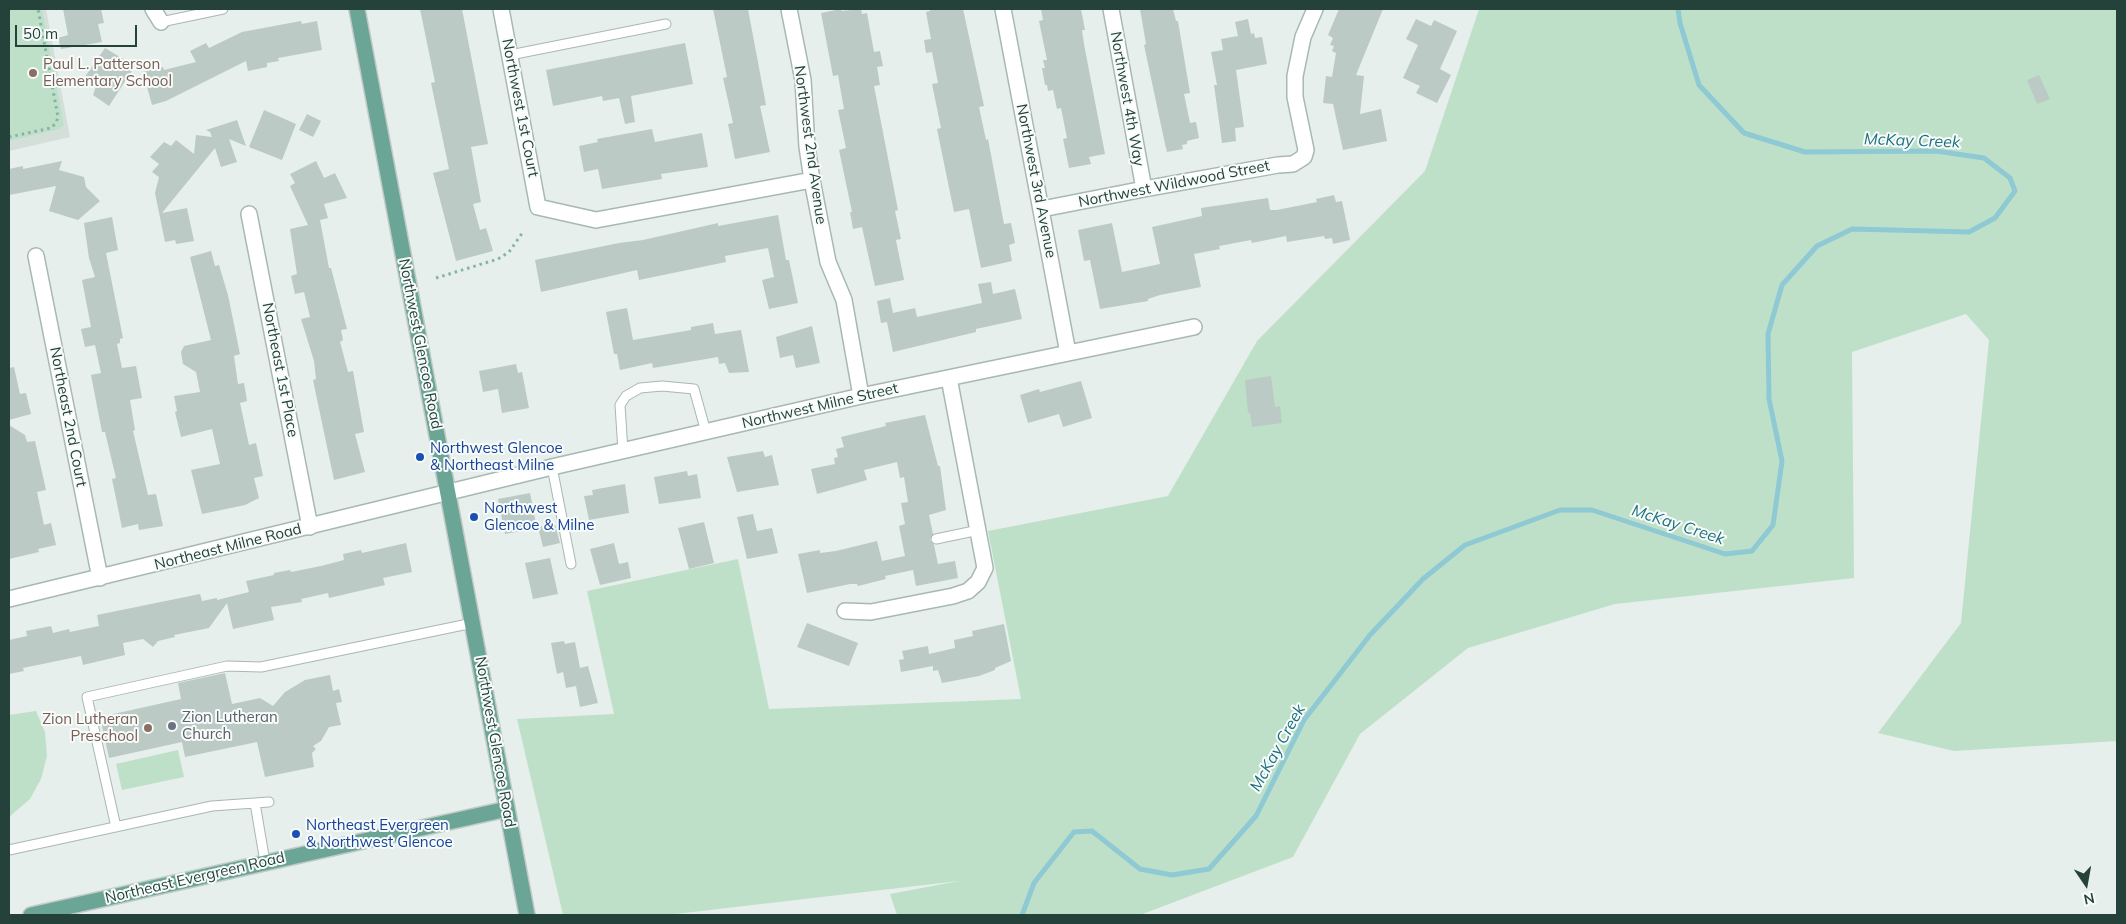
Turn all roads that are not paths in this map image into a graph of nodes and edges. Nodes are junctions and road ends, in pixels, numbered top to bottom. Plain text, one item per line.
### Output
1 (153, 9) edge
2 (223, 9) edge
3 (357, 9) edge
4 (501, 9) edge
5 (789, 9) edge
6 (1003, 9) edge
7 (1111, 9) edge
8 (1315, 9) edge
9 (161, 22) joint
10 (666, 24) dead end
11 (510, 55) junction
12 (812, 180) junction
13 (1144, 189) junction
14 (1042, 210) junction
15 (249, 214) dead end
16 (36, 256) dead end
17 (1194, 327) dead end
18 (1068, 353) junction
19 (949, 378) junction
20 (861, 396) junction
21 (706, 432) junction
22 (623, 451) junction
23 (552, 467) junction
24 (447, 491) junction
25 (310, 527) junction
26 (979, 530) junction
27 (936, 539) dead end
28 (571, 564) dead end
29 (100, 578) junction
30 (9, 599) edge
31 (845, 611) dead end
32 (473, 623) junction
33 (269, 802) dead end
34 (254, 803) junction
35 (507, 809) junction
36 (116, 827) junction
37 (9, 850) edge
38 (265, 862) junction
39 (30, 915) edge
40 (527, 915) edge

1 - 9 street
2 - 9 lane
3 - 24 main road, Northwest Glencoe Road
4 - 11 street, Northwest 1st Court
5 - 12 street, Northwest 2nd Avenue
6 - 14 street, Northwest 3rd Avenue
7 - 13 street, Northwest 4th Way
8 - 13 street, Northwest Wildwood Street
10 - 11 lane
11 - 12 street, Northwest 1st Court
12 - 20 street, Northwest 2nd Avenue
13 - 14 street, Northwest Wildwood Street
14 - 18 street, Northwest 3rd Avenue
15 - 25 street, Northeast 1st Place
16 - 29 street, Northeast 2nd Court
17 - 18 street, Northwest Milne Street
18 - 19 street, Northwest Milne Street
19 - 20 street, Northwest Milne Street
19 - 26 street
20 - 21 street, Northwest Milne Street
21 - 22 street, Northwest Milne Street
21 - 22 lane
22 - 23 street, Northwest Milne Street
23 - 24 street, Northwest Milne Street
23 - 28 lane
24 - 25 street, Northeast Milne Road
24 - 32 main road, Northwest Glencoe Road
25 - 29 street, Northeast Milne Road
26 - 27 lane
26 - 31 street
29 - 30 street, Northeast Milne Road
32 - 35 main road, Northwest Glencoe Road
32 - 36 lane
33 - 34 lane
34 - 36 lane
34 - 38 lane
35 - 38 main road, Northeast Evergreen Road
35 - 40 main road, Northwest Glencoe Road
36 - 37 lane
38 - 39 main road, Northeast Evergreen Road

